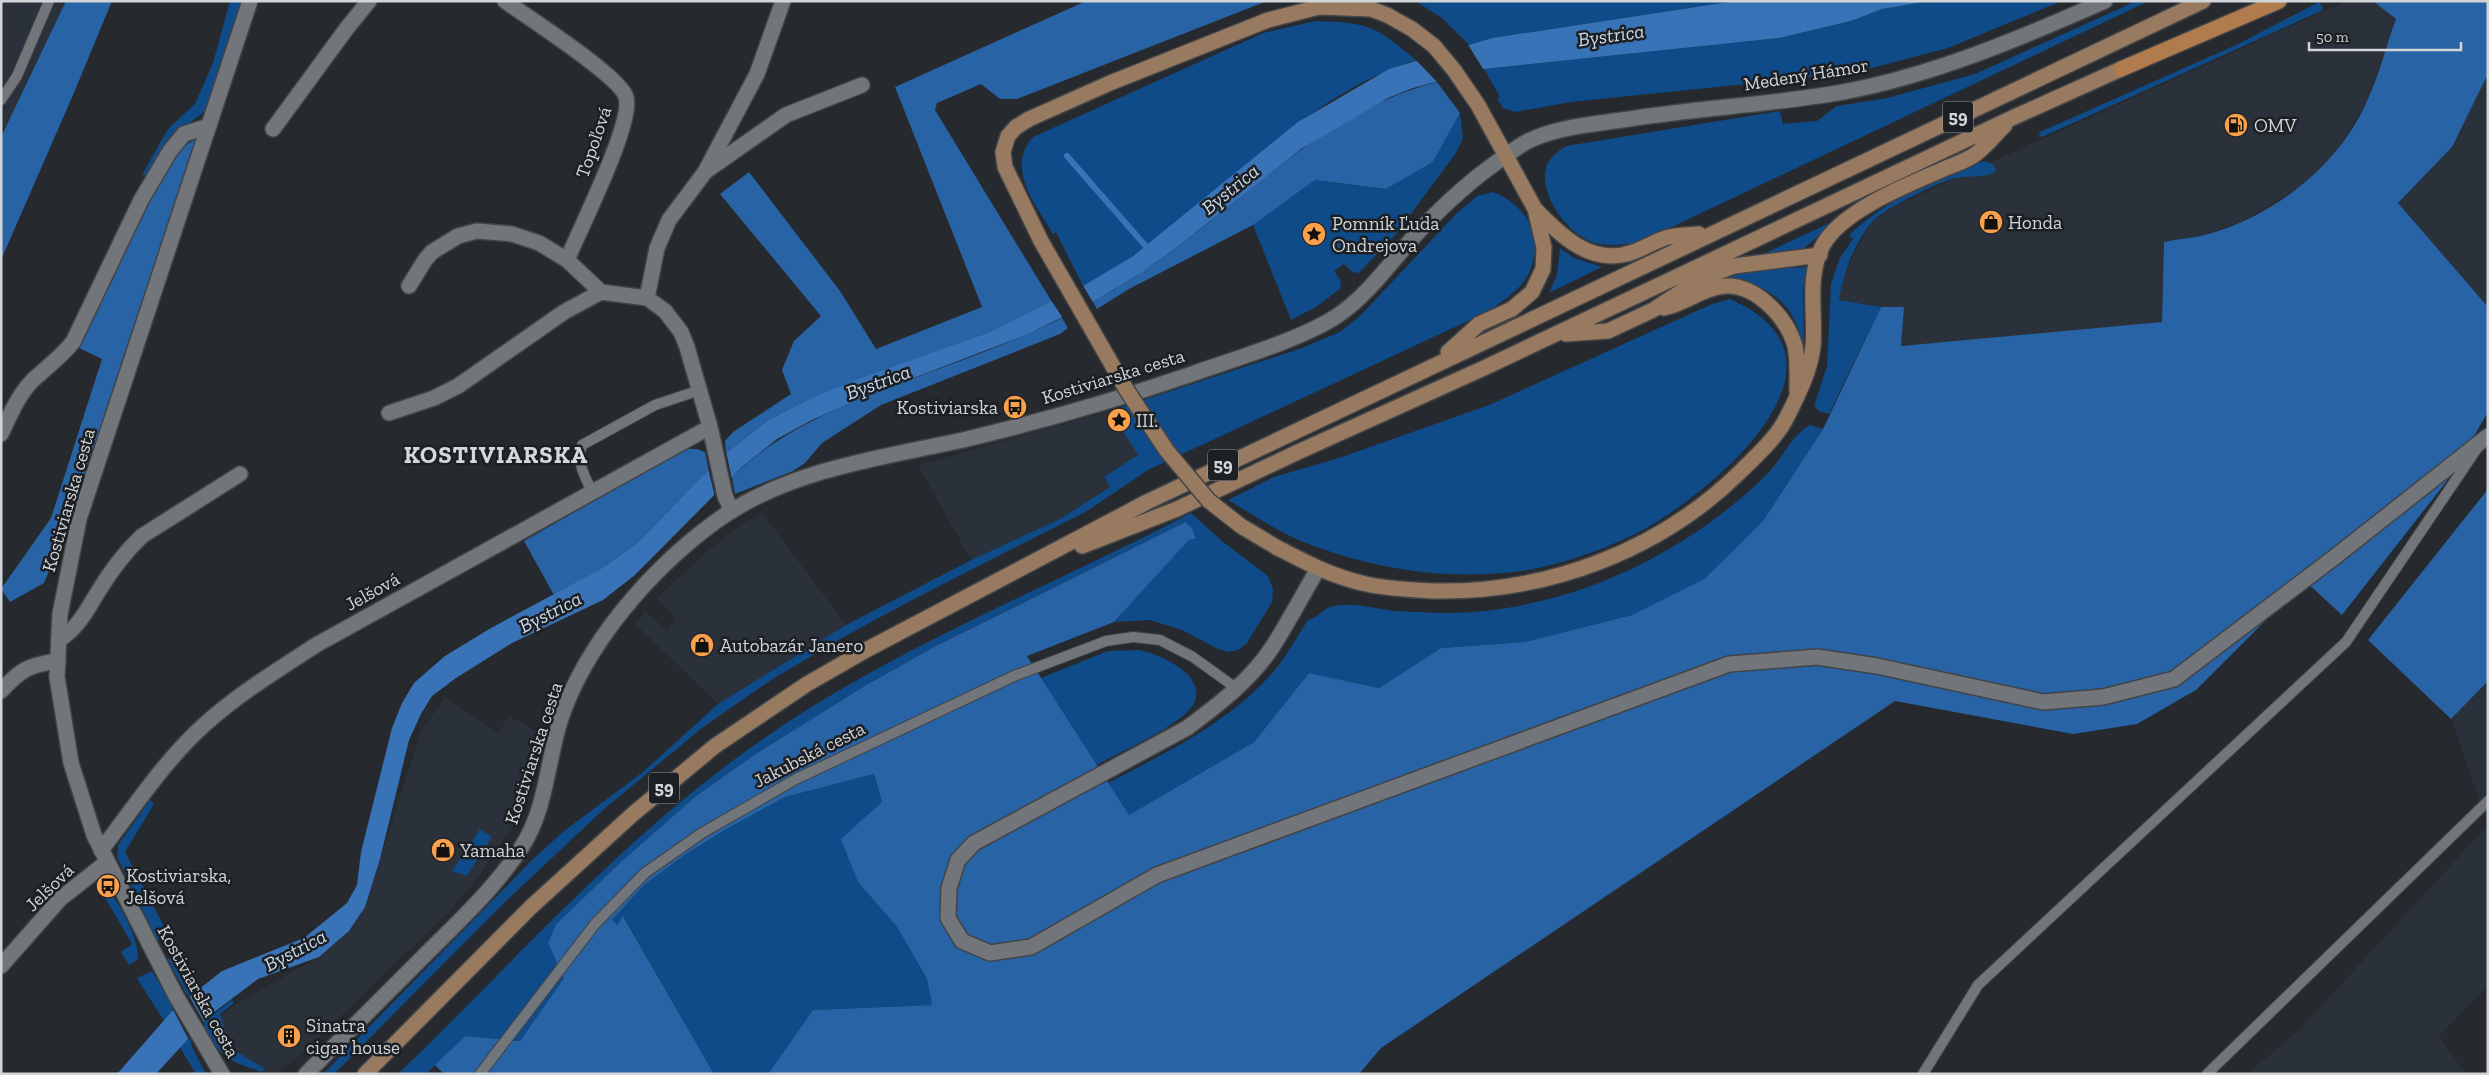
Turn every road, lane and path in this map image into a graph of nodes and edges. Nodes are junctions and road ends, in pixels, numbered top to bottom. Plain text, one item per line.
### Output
1 (49, 1) edge
2 (250, 1) edge
3 (370, 1) edge
4 (505, 1) edge
5 (783, 1) edge
6 (2106, 1) edge
7 (2203, 1) edge
8 (2279, 1) edge
9 (2121, 69) joint
10 (862, 85) dead end
11 (1, 100) edge
12 (2012, 118) junction
13 (209, 126) junction
14 (273, 129) dead end
15 (1507, 156) junction
16 (705, 172) junction
17 (1535, 209) junction
18 (1713, 232) junction
19 (1820, 255) junction
20 (567, 260) junction
21 (409, 286) dead end
22 (601, 292) junction
23 (647, 298) junction
24 (1653, 310) junction
25 (1556, 335) junction
26 (1434, 365) junction
27 (700, 390) junction
28 (1797, 396) junction
29 (389, 412) dead end
30 (710, 426) junction
31 (1, 434) edge
32 (2486, 437) edge
33 (240, 474) dead end
34 (593, 493) junction
35 (732, 511) junction
36 (1318, 569) junction
37 (1016, 572) junction
38 (59, 640) junction
39 (58, 661) junction
40 (1236, 688) junction
41 (1, 691) edge
42 (2488, 801) edge
43 (104, 856) junction
44 (1, 966) edge
45 (222, 1074) edge
46 (306, 1074) edge
47 (365, 1074) edge
48 (480, 1074) edge
49 (1923, 1074) edge
50 (2207, 1074) edge

1 - 11 lane
2 - 13 street, Kostiviarska cesta
3 - 14 street
4 - 20 street, Topoľová
5 - 16 street
6 - 15 street, Medený Hámor
7 - 18 main road, 59
8 - 9 highway
9 - 12 main road, 59
10 - 16 street
12 - 19 main road
12 - 25 main road, 59
13 - 31 street
13 - 38 street, Kostiviarska cesta
15 - 17 main road
15 - 35 street, Kostiviarska cesta
15 - 36 main road, bridge
16 - 23 street
17 - 18 main road
17 - 26 main road
18 - 26 main road, 59
19 - 24 main road
19 - 28 main road
20 - 21 street
20 - 22 street
22 - 23 street
22 - 29 street
23 - 27 street
24 - 25 main road
24 - 28 main road
25 - 37 main road, 59
26 - 37 main road, 59
27 - 30 street
27 - 34 lane
28 - 36 main road
30 - 34 street, Jelšová
30 - 35 street
32 - 40 street
32 - 49 lane
33 - 38 street
34 - 43 street, Jelšová
35 - 46 street, Kostiviarska cesta
36 - 40 street
37 - 47 main road, 59
38 - 39 street, Kostiviarska cesta
39 - 41 street
39 - 43 street, Kostiviarska cesta
40 - 48 lane, Jakubská cesta
42 - 50 lane
43 - 44 street, Jelšová
43 - 45 street, Kostiviarska cesta

